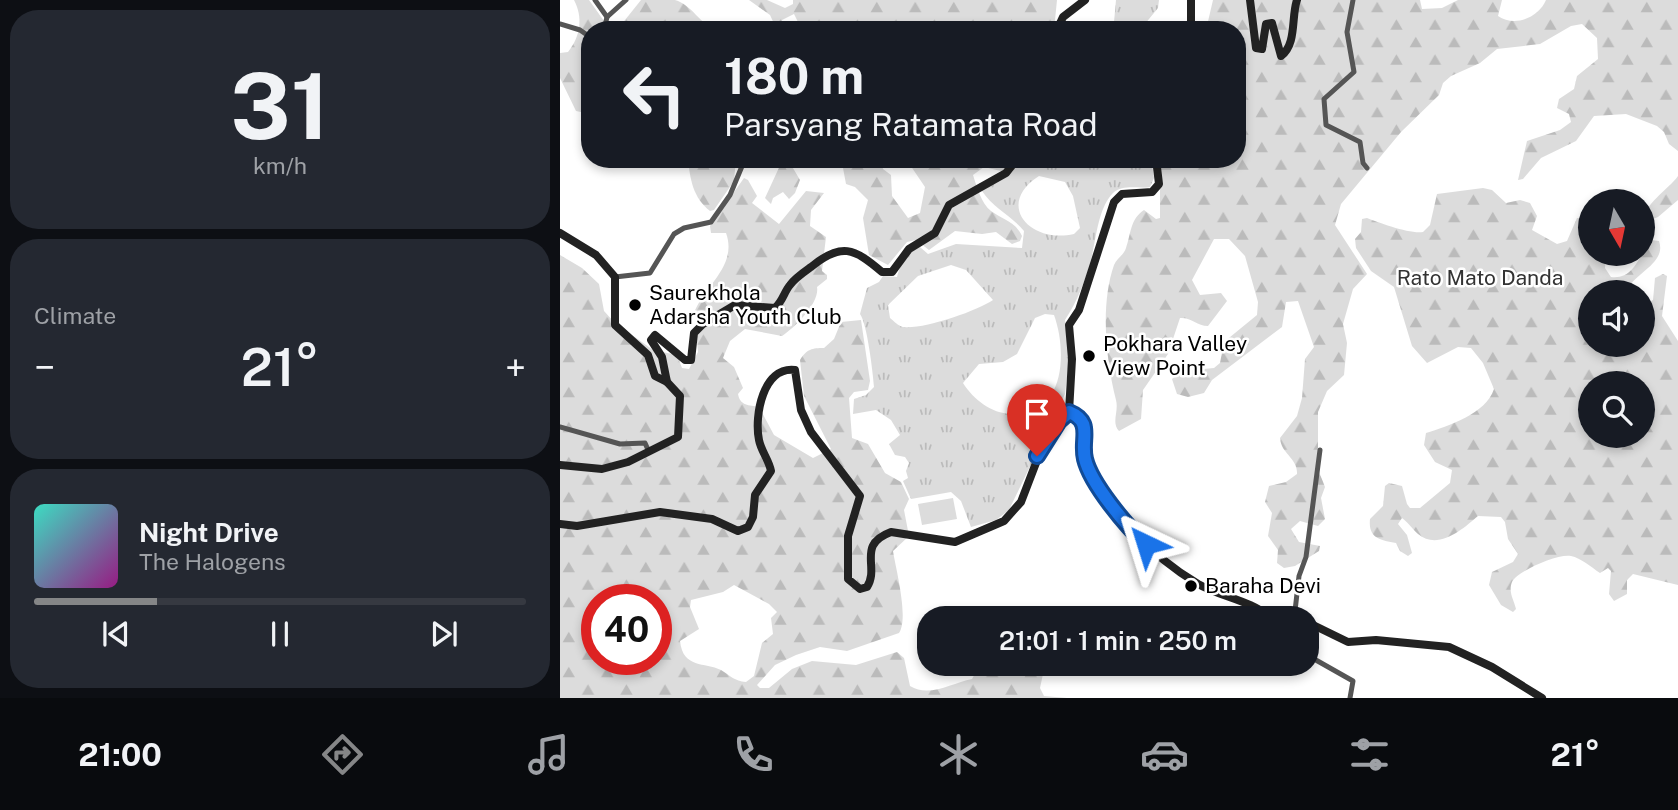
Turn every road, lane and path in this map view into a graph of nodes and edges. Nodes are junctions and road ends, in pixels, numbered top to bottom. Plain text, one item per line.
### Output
1 (595, 0) edge
2 (626, 0) edge
3 (1085, 0) edge
4 (1191, 0) edge
5 (1250, 0) edge
6 (1297, 0) edge
7 (1353, 0) edge
8 (607, 17) junction
9 (606, 21) edge
10 (1061, 21) edge
11 (1191, 21) edge
12 (560, 24) edge
13 (581, 31) edge
14 (741, 168) edge
15 (1010, 168) edge
16 (1157, 168) edge
17 (1367, 168) dead end
18 (560, 233) edge
19 (615, 277) junction
20 (667, 382) junction
21 (1069, 412) junction
22 (560, 427) edge
23 (1320, 450) dead end
24 (649, 452) junction
25 (560, 465) edge
26 (560, 524) edge
27 (1251, 606) edge
28 (1296, 606) edge
29 (1319, 628) edge
30 (1319, 662) edge
31 (1350, 698) edge
32 (1542, 698) edge

1 - 8 street
2 - 8 street
3 - 10 street
4 - 11 street
5 - 6 street
7 - 17 street
8 - 9 street
12 - 13 street
14 - 19 street
15 - 20 street
16 - 21 street
18 - 19 street
19 - 20 street
20 - 24 street
21 - 26 street
21 - 27 street
22 - 24 street
23 - 28 street
24 - 25 street
29 - 32 street
30 - 31 street

